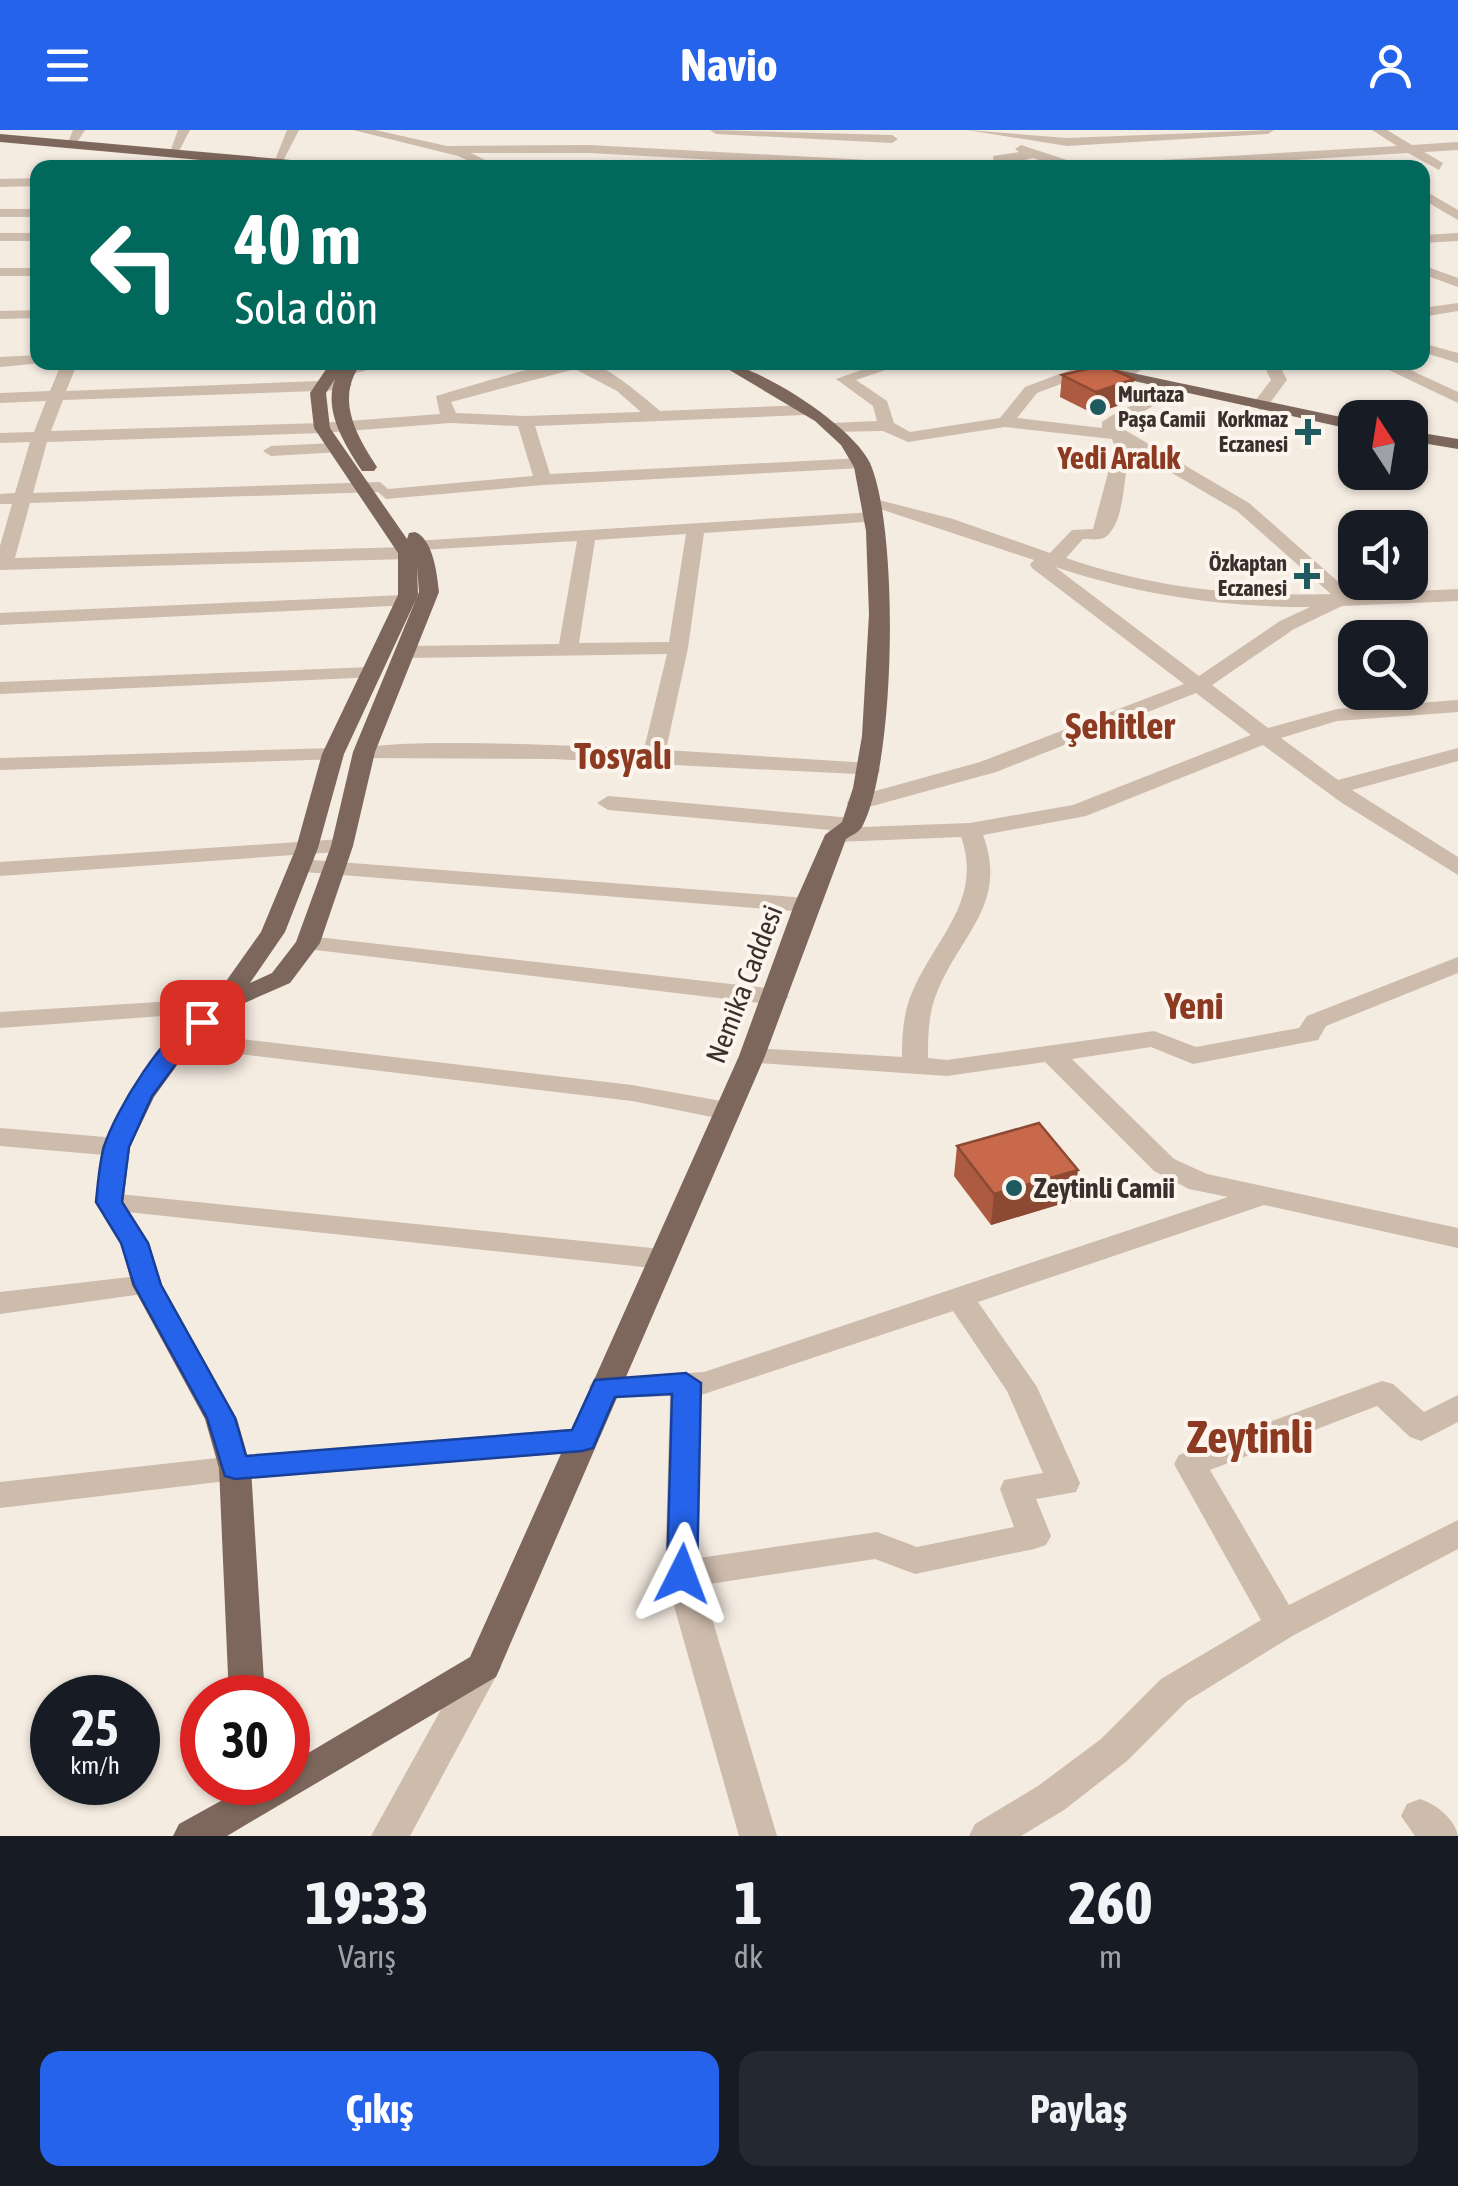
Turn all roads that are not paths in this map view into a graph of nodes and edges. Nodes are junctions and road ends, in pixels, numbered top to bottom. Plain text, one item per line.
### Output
1 (79, 130) edge
2 (184, 130) edge
3 (293, 130) edge
4 (359, 130) edge
5 (716, 130) edge
6 (972, 130) edge
7 (1378, 130) edge
8 (756, 131) edge
9 (1191, 132) edge
10 (893, 134) edge
11 (1004, 134) edge
12 (1280, 134) edge
13 (555, 136) dead end
14 (0, 140) edge
15 (70, 144) junction
16 (1458, 146) edge
17 (566, 149) junction
18 (1410, 149) junction
19 (448, 150) junction
20 (1034, 154) junction
21 (1314, 155) junction
22 (174, 160) edge
23 (281, 160) edge
24 (474, 160) edge
25 (569, 160) edge
26 (692, 160) edge
27 (889, 160) edge
28 (998, 160) edge
29 (1053, 160) edge
30 (1139, 160) edge
31 (1236, 160) edge
32 (1429, 160) edge
33 (1430, 161) edge
34 (1455, 165) dead end
35 (1439, 166) junction
36 (1430, 167) edge
37 (30, 182) edge
38 (0, 183) edge
39 (1430, 198) edge
40 (0, 213) edge
41 (30, 213) edge
42 (1458, 216) edge
43 (0, 237) edge
44 (30, 237) edge
45 (1458, 237) edge
46 (1430, 239) edge
47 (0, 272) edge
48 (30, 272) edge
49 (1430, 272) edge
50 (1458, 283) edge
51 (1458, 306) edge
52 (1430, 311) edge
53 (0, 314) edge
54 (30, 314) edge
55 (1430, 349) edge
56 (1458, 358) edge
57 (30, 360) edge
58 (0, 362) edge
59 (67, 370) edge
60 (552, 370) edge
61 (592, 370) edge
62 (737, 370) edge
63 (875, 370) edge
64 (1083, 370) edge
65 (1091, 370) edge
66 (1132, 370) edge
67 (1274, 370) edge
68 (1397, 370) edge
69 (341, 373) edge
70 (1122, 376) junction
71 (1177, 388) junction
72 (58, 395) junction
73 (0, 398) edge
74 (1458, 398) edge
75 (1260, 405) junction
76 (804, 410) junction
77 (656, 416) junction
78 (450, 418) junction
79 (525, 420) junction
80 (1338, 421) edge
81 (1004, 422) junction
82 (886, 426) junction
83 (332, 427) junction
84 (832, 428) junction
85 (1119, 435) junction
86 (40, 437) junction
87 (0, 438) edge
88 (1428, 439) edge
89 (1458, 444) edge
90 (335, 448) junction
91 (271, 451) dead end
92 (862, 463) junction
93 (543, 480) junction
94 (377, 489) junction
95 (23, 498) junction
96 (0, 500) edge
97 (872, 510) junction
98 (696, 527) junction
99 (587, 534) junction
100 (414, 549) junction
101 (1019, 549) junction
102 (1055, 558) junction
103 (2, 564) edge
104 (1338, 591) edge
105 (1428, 596) edge
106 (1458, 596) edge
107 (1338, 597) edge
108 (1339, 600) edge
109 (404, 601) junction
110 (0, 619) edge
111 (568, 648) junction
112 (678, 648) junction
113 (405, 652) junction
114 (370, 673) junction
115 (1199, 685) junction
116 (0, 688) edge
117 (1458, 706) edge
118 (1265, 736) junction
119 (364, 752) junction
120 (333, 754) junction
121 (654, 754) junction
122 (1458, 754) edge
123 (0, 764) edge
124 (869, 770) junction
125 (1334, 788) junction
126 (608, 803) dead end
127 (849, 821) junction
128 (970, 830) junction
129 (304, 857) junction
130 (339, 858) junction
131 (1458, 868) edge
132 (0, 870) edge
133 (806, 905) junction
134 (308, 943) junction
135 (1458, 964) edge
136 (776, 996) junction
137 (221, 1006) junction
138 (0, 1020) edge
139 (182, 1040) junction
140 (1052, 1053) junction
141 (752, 1056) junction
142 (915, 1067) junction
143 (727, 1111) junction
144 (0, 1137) edge
145 (116, 1147) junction
146 (1260, 1197) junction
147 (109, 1202) junction
148 (1458, 1238) edge
149 (662, 1258) junction
150 (147, 1285) junction
151 (959, 1297) junction
152 (0, 1302) edge
153 (686, 1383) junction
154 (605, 1387) junction
155 (1458, 1407) edge
156 (582, 1440) junction
157 (235, 1468) junction
158 (0, 1495) edge
159 (1458, 1534) edge
160 (682, 1574) junction
161 (1282, 1625) junction
162 (483, 1667) junction
163 (246, 1675) edge
164 (310, 1761) edge
165 (235, 1805) edge
166 (192, 1836) edge
167 (390, 1836) edge
168 (758, 1836) edge
169 (988, 1836) edge

1 - 15 street
2 - 22 street
3 - 23 street
4 - 19 street
5 - 8 street
6 - 11 street
7 - 18 street
8 - 10 street
9 - 11 street
9 - 12 street
9 - 30 street
10 - 27 street
11 - 20 street
12 - 21 street
13 - 17 street
14 - 15 main road
14 - 22 main road
15 - 22 main road
16 - 18 street
17 - 19 street
17 - 25 street
17 - 26 street
18 - 21 street
18 - 32 street
19 - 24 street
20 - 28 street
20 - 29 street
21 - 31 street
33 - 35 street
34 - 35 street
35 - 36 street
37 - 38 street
39 - 42 street
40 - 41 street
43 - 44 street
45 - 46 street
47 - 48 street
49 - 50 street
51 - 52 street
53 - 54 street
55 - 56 street
57 - 58 street
59 - 72 street
60 - 78 street
61 - 77 street
62 - 76 main road, Nemika Caddesi
63 - 82 street
64 - 81 street
65 - 70 main road
66 - 70 street
67 - 75 street
68 - 74 street
69 - 72 street
69 - 83 main road
70 - 71 main road
71 - 75 main road
71 - 85 street
72 - 73 street
72 - 86 street
75 - 80 main road
76 - 77 street
76 - 84 main road, Nemika Caddesi
77 - 79 street
78 - 79 street
78 - 83 street
79 - 93 street
81 - 82 street
81 - 85 street
82 - 84 street
83 - 86 street
83 - 90 main road
83 - 94 main road
84 - 92 main road, Nemika Caddesi
85 - 102 street
85 - 104 street
86 - 87 street
86 - 95 street
88 - 89 main road
90 - 91 street
90 - 94 main road
92 - 93 street
92 - 97 main road, Nemika Caddesi
93 - 94 street
94 - 95 street
94 - 100 main road
95 - 96 street
95 - 103 street
97 - 98 street
97 - 101 street
97 - 124 main road, Nemika Caddesi
98 - 99 street
98 - 112 street
99 - 100 street
99 - 111 street
100 - 103 street
100 - 109 main road
100 - 113 main road
101 - 102 street
101 - 115 street
102 - 107 street
105 - 106 street
108 - 115 street
109 - 110 street
109 - 114 main road
111 - 112 street
111 - 113 street
112 - 121 street
113 - 119 main road
114 - 116 street
114 - 120 main road
115 - 118 street
115 - 127 street
117 - 118 street
118 - 125 street
118 - 128 street
119 - 121 street
119 - 130 main road
120 - 123 street
120 - 129 main road
121 - 124 street
122 - 125 street
124 - 127 main road, Nemika Caddesi
125 - 131 street
126 - 127 street
127 - 128 street
127 - 133 main road, Nemika Caddesi
128 - 142 street
129 - 130 street
129 - 132 street
129 - 137 main road
130 - 133 street
130 - 134 main road
133 - 136 main road, Nemika Caddesi
134 - 136 street
134 - 137 main road
135 - 140 street
136 - 141 main road, Nemika Caddesi
137 - 138 street
137 - 139 main road
139 - 143 street
139 - 145 main road
140 - 142 street
140 - 146 street
141 - 142 street
141 - 143 main road, Nemika Caddesi
143 - 149 main road, Nemika Caddesi
144 - 145 street
145 - 147 main road
146 - 148 street
146 - 151 street
147 - 149 street
147 - 150 main road
149 - 154 main road, Nemika Caddesi
150 - 152 street
150 - 157 main road
151 - 153 street
151 - 160 street
153 - 154 street
153 - 160 street
154 - 156 main road, Nemika Caddesi
155 - 161 street
156 - 157 street
156 - 162 main road, Nemika Caddesi
157 - 158 street
157 - 163 main road
159 - 161 street
160 - 168 street
161 - 169 street
162 - 164 main road
162 - 167 street
165 - 166 main road

